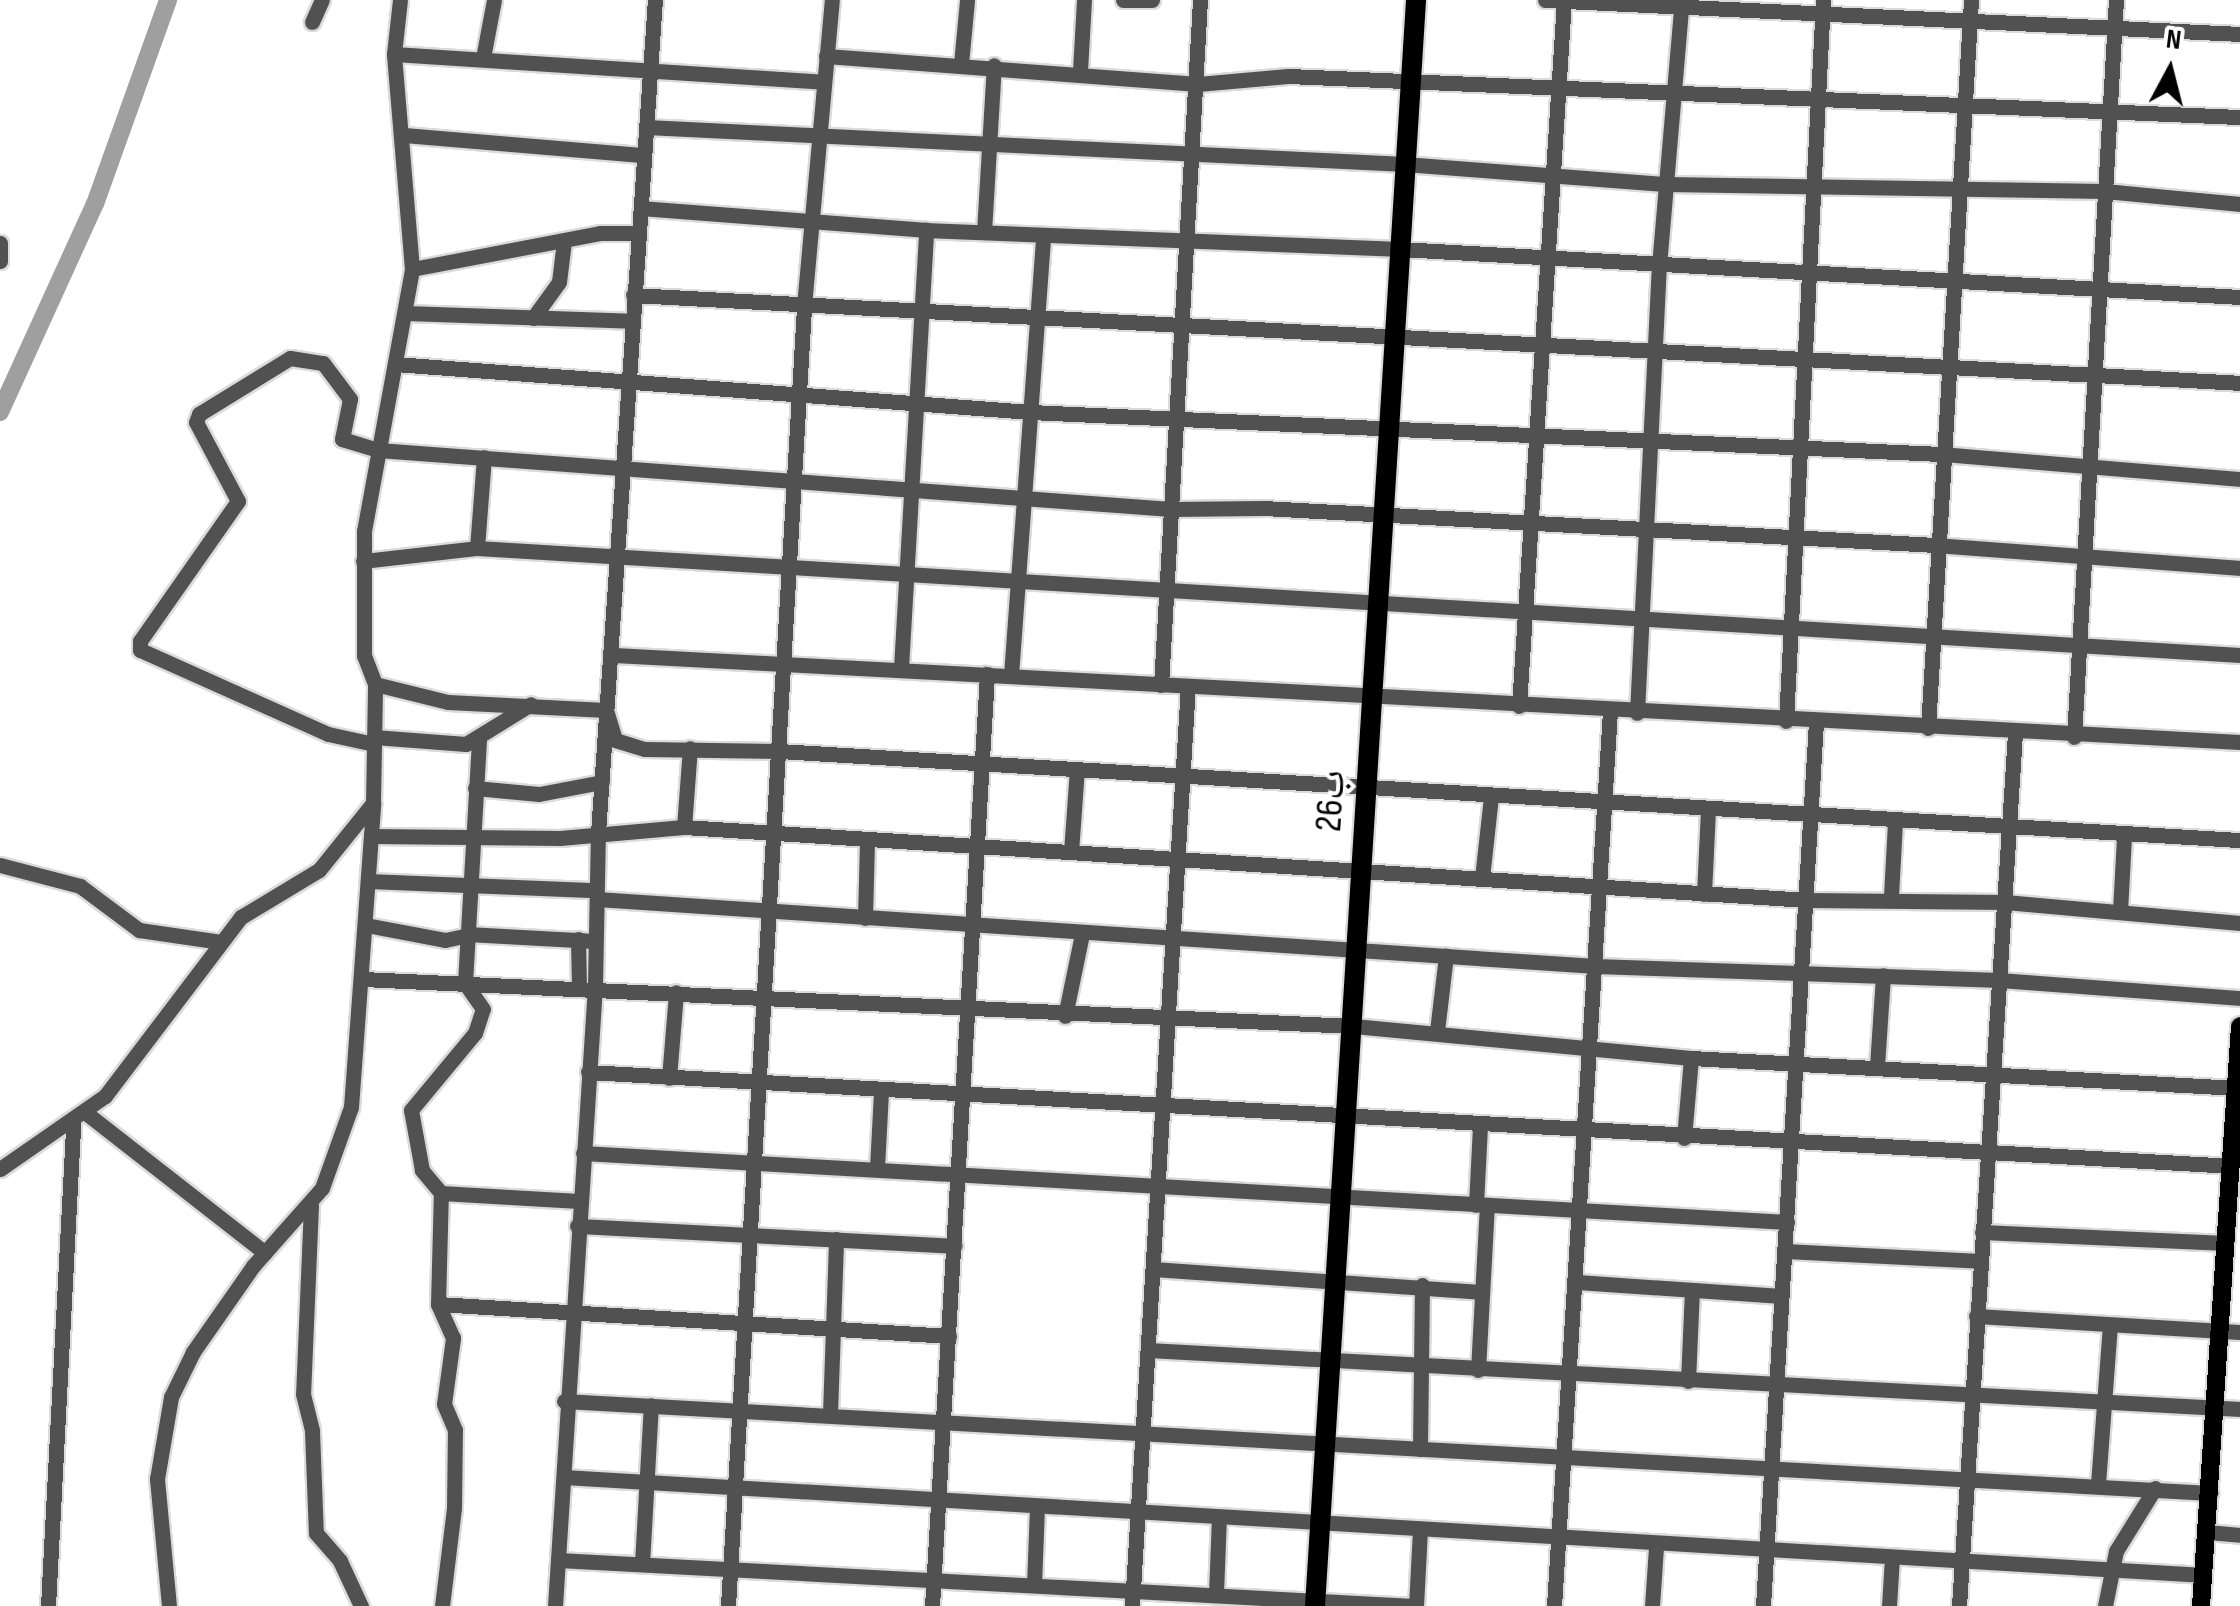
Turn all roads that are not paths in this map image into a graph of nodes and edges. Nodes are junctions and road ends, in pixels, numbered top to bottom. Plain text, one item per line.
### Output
1 (322, 0) edge
2 (400, 0) edge
3 (494, 0) edge
4 (655, 0) edge
5 (832, 0) edge
6 (967, 0) edge
7 (1084, 0) edge
8 (1123, 0) edge
9 (1152, 0) edge
10 (1200, 0) edge
11 (1416, 0) edge
12 (1545, 0) edge
13 (1564, 0) edge
14 (2116, 0) edge
15 (1682, 3) edge
16 (1822, 6) edge
17 (1971, 8) edge
18 (312, 22) dead end
19 (2115, 24) junction
20 (2240, 34) edge
21 (394, 54) junction
22 (826, 56) junction
23 (483, 58) junction
24 (961, 64) junction
25 (994, 65) junction
26 (1080, 71) junction
27 (650, 72) junction
28 (1410, 81) junction
29 (823, 82) junction
30 (1198, 84) junction
31 (1558, 88) junction
32 (1673, 92) junction
33 (1820, 97) junction
34 (1964, 104) junction
35 (2110, 109) junction
36 (2240, 117) edge
37 (646, 127) junction
38 (404, 135) junction
39 (819, 138) junction
40 (988, 149) junction
41 (644, 156) junction
42 (1191, 157) junction
43 (1406, 164) junction
44 (1553, 175) junction
45 (1666, 184) junction
46 (1813, 186) junction
47 (1961, 190) junction
48 (2105, 192) junction
49 (2240, 204) edge
50 (641, 208) junction
51 (812, 221) junction
52 (926, 230) junction
53 (638, 232) junction
54 (984, 232) junction
55 (1043, 236) junction
56 (0, 243) edge
57 (1184, 243) junction
58 (564, 244) junction
59 (1400, 249) junction
60 (1548, 260) junction
61 (0, 261) edge
62 (1659, 266) junction
63 (412, 269) junction
64 (1806, 272) junction
65 (1956, 279) junction
66 (2100, 288) junction
67 (633, 296) junction
68 (2240, 298) edge
69 (804, 306) junction
70 (406, 313) junction
71 (918, 316) junction
72 (534, 318) junction
73 (631, 321) junction
74 (1036, 322) junction
75 (1180, 328) junction
76 (1396, 336) junction
77 (1542, 348) junction
78 (1658, 352) junction
79 (1804, 359) junction
80 (395, 364) junction
81 (1947, 366) junction
82 (2095, 376) junction
83 (627, 383) junction
84 (2240, 384) edge
85 (801, 395) junction
86 (914, 403) junction
87 (1030, 412) junction
88 (1175, 417) junction
89 (1390, 425) junction
90 (1536, 435) junction
91 (1650, 442) junction
92 (1797, 448) junction
93 (378, 450) junction
94 (1942, 454) junction
95 (484, 457) junction
96 (623, 467) junction
97 (2089, 468) junction
98 (2240, 479) edge
99 (795, 482) junction
100 (907, 490) junction
101 (1024, 499) junction
102 (1171, 508) junction
103 (1384, 518) junction
104 (1530, 526) junction
105 (1649, 533) junction
106 (1794, 537) junction
107 (1936, 545) junction
108 (477, 548) junction
109 (2083, 555) junction
110 (618, 557) junction
111 (363, 562) junction
112 (790, 567) junction
113 (2240, 568) edge
114 (905, 577) junction
115 (1017, 584) junction
116 (1166, 592) junction
117 (1378, 602) junction
118 (1524, 615) junction
119 (1644, 623) junction
120 (1789, 631) junction
121 (1932, 638) junction
122 (2079, 646) junction
123 (614, 655) junction
124 (2240, 655) edge
125 (784, 660) junction
126 (901, 668) junction
127 (988, 674) junction
128 (1011, 675) junction
129 (375, 684) junction
130 (1161, 684) junction
131 (1188, 686) junction
132 (1373, 695) junction
133 (531, 704) junction
134 (1519, 706) junction
135 (606, 710) junction
136 (1610, 711) junction
137 (1638, 712) junction
138 (1786, 721) junction
139 (1816, 722) junction
140 (1928, 728) junction
141 (2015, 733) junction
142 (2074, 737) junction
143 (479, 738) junction
144 (374, 740) junction
145 (2240, 742) edge
146 (690, 748) junction
147 (779, 751) junction
148 (982, 763) junction
149 (1077, 770) junction
150 (1181, 776) junction
151 (602, 782) junction
152 (475, 788) junction
153 (1368, 789) junction
154 (1491, 796) junction
155 (373, 802) junction
156 (1604, 802) junction
157 (1708, 809) junction
158 (1810, 815) junction
159 (1895, 821) junction
160 (684, 826) junction
161 (2010, 830) junction
162 (598, 833) junction
163 (775, 833) junction
164 (371, 836) junction
165 (2124, 836) junction
166 (472, 837) junction
167 (2240, 840) edge
168 (868, 841) junction
169 (977, 846) junction
170 (1071, 852) junction
171 (1176, 856) junction
172 (0, 866) edge
173 (1362, 869) junction
174 (1482, 878) junction
175 (368, 881) junction
176 (470, 883) junction
177 (1599, 888) junction
178 (1704, 894) junction
179 (596, 895) junction
180 (1892, 896) junction
181 (1806, 900) junction
182 (2005, 902) junction
183 (2120, 911) junction
184 (770, 912) junction
185 (865, 918) junction
186 (2240, 924) edge
187 (366, 925) junction
188 (972, 926) junction
189 (468, 934) junction
190 (1082, 934) junction
191 (1169, 936) junction
192 (587, 940) junction
193 (221, 942) junction
194 (1358, 948) junction
195 (1446, 956) junction
196 (1596, 966) junction
197 (1883, 974) junction
198 (1802, 976) junction
199 (363, 979) junction
200 (2000, 980) junction
201 (465, 983) junction
202 (586, 986) junction
203 (676, 992) junction
204 (765, 998) junction
205 (2240, 998) edge
206 (968, 1010) junction
207 (1065, 1016) junction
208 (1163, 1022) junction
209 (1353, 1026) junction
210 (2240, 1026) edge
211 (1437, 1032) junction
212 (1591, 1049) junction
213 (1691, 1058) junction
214 (2239, 1060) edge
215 (1794, 1063) junction
216 (1878, 1066) junction
217 (588, 1072) junction
218 (1996, 1072) junction
219 (669, 1078) junction
220 (760, 1084) junction
221 (2237, 1088) junction
222 (882, 1090) junction
223 (962, 1095) junction
224 (1163, 1104) junction
225 (1346, 1113) junction
226 (2238, 1114) edge
227 (80, 1117) junction
228 (1480, 1126) junction
229 (1588, 1132) junction
230 (1684, 1138) junction
231 (1790, 1144) junction
232 (582, 1153) junction
233 (1988, 1153) junction
234 (754, 1162) junction
235 (2230, 1166) junction
236 (876, 1168) junction
237 (0, 1169) edge
238 (958, 1172) junction
239 (1157, 1188) junction
240 (441, 1193) junction
241 (1342, 1194) junction
242 (2234, 1198) edge
243 (579, 1202) junction
244 (310, 1205) junction
245 (1481, 1206) junction
246 (1582, 1214) junction
247 (1786, 1222) junction
248 (577, 1226) junction
249 (1982, 1232) junction
250 (751, 1234) junction
251 (836, 1240) junction
252 (2226, 1243) junction
253 (954, 1246) junction
254 (1785, 1251) junction
255 (265, 1253) junction
256 (1980, 1261) junction
257 (1153, 1268) junction
258 (1336, 1277) junction
259 (1577, 1282) junction
260 (1422, 1285) junction
261 (1692, 1290) junction
262 (1480, 1292) junction
263 (1782, 1296) junction
264 (438, 1304) junction
265 (572, 1308) junction
266 (1976, 1316) junction
267 (746, 1325) junction
268 (2110, 1325) junction
269 (834, 1330) junction
270 (2231, 1332) edge
271 (949, 1336) junction
272 (1148, 1350) junction
273 (1331, 1359) junction
274 (1420, 1366) junction
275 (1478, 1370) junction
276 (1570, 1377) junction
277 (1688, 1381) junction
278 (1776, 1385) junction
279 (1971, 1395) junction
280 (564, 1401) junction
281 (2102, 1401) junction
282 (651, 1405) junction
283 (2216, 1407) junction
284 (742, 1409) junction
285 (2240, 1409) edge
286 (830, 1414) junction
287 (942, 1420) junction
288 (1143, 1433) junction
289 (1326, 1442) junction
290 (1420, 1449) junction
291 (1566, 1459) junction
292 (1772, 1465) junction
293 (564, 1477) junction
294 (1966, 1478) junction
295 (646, 1484) junction
296 (2098, 1484) junction
297 (2154, 1488) junction
298 (737, 1490) junction
299 (2210, 1492) junction
300 (939, 1501) junction
301 (1037, 1506) junction
302 (1138, 1511) junction
303 (1218, 1517) junction
304 (1321, 1523) junction
305 (1420, 1529) junction
306 (2207, 1532) junction
307 (2240, 1535) edge
308 (1560, 1541) junction
309 (1656, 1547) junction
310 (1770, 1548) junction
311 (1892, 1557) junction
312 (558, 1560) junction
313 (1962, 1562) junction
314 (642, 1564) junction
315 (731, 1570) junction
316 (2108, 1570) junction
317 (2204, 1575) junction
318 (932, 1580) junction
319 (1034, 1585) junction
320 (1216, 1594) junction
321 (1132, 1598) edge
322 (1188, 1600) edge
323 (1315, 1602) edge
324 (48, 1606) edge
325 (170, 1606) edge
326 (361, 1606) edge
327 (442, 1606) edge
328 (555, 1606) edge
329 (728, 1606) edge
330 (932, 1606) edge
331 (1415, 1606) edge
332 (1554, 1606) edge
333 (1652, 1606) edge
334 (1763, 1606) edge
335 (1889, 1606) edge
336 (1959, 1606) edge
337 (2105, 1606) edge
338 (2202, 1606) edge

1 - 18 street
2 - 21 street
3 - 23 street
4 - 27 street
5 - 22 street
6 - 24 street
7 - 26 street
8 - 9 street
10 - 30 street
11 - 28 highway, 26ب
12 - 13 street
13 - 15 street
13 - 31 street
14 - 19 street
15 - 16 street
15 - 32 street
16 - 17 street
16 - 33 street
17 - 19 street
17 - 34 street
19 - 20 street
19 - 35 street
21 - 23 street
21 - 38 street
22 - 24 street
22 - 29 street
23 - 27 street
24 - 25 street
25 - 26 street
25 - 40 street
26 - 30 street
27 - 29 street
27 - 37 street
28 - 30 street
28 - 31 street
28 - 43 highway, 26ب
29 - 39 street
30 - 42 street
31 - 32 street
31 - 44 street
32 - 33 street
32 - 45 street
33 - 34 street
33 - 46 street
34 - 35 street
34 - 47 street
35 - 36 street
35 - 48 street
37 - 39 street
37 - 41 street
38 - 41 street
38 - 63 street
39 - 40 street
39 - 51 street
40 - 42 street
40 - 54 street
41 - 50 street
42 - 43 street
42 - 57 street
43 - 44 street
43 - 59 highway, 26ب
44 - 45 street
44 - 60 street
45 - 46 street
45 - 62 street
46 - 47 street
46 - 64 street
47 - 48 street
47 - 65 street
48 - 49 street
48 - 66 street
50 - 51 street
50 - 53 street
51 - 52 street
51 - 69 street
52 - 54 street
52 - 71 street
53 - 58 street
53 - 67 street
54 - 55 street
55 - 57 street
55 - 74 street
56 - 61 street
57 - 59 street
57 - 75 street
58 - 63 street
58 - 72 street
59 - 60 street
59 - 76 highway, 26ب
60 - 62 street
60 - 77 street
62 - 64 street
62 - 78 street
63 - 70 street
64 - 65 street
64 - 79 street
65 - 66 street
65 - 81 street
66 - 68 street
66 - 82 street
67 - 69 street
67 - 73 street
69 - 71 street
69 - 85 street
70 - 72 street
70 - 80 street
71 - 74 street
71 - 86 street
72 - 73 street
73 - 83 street
74 - 75 street
74 - 87 street
75 - 76 street
75 - 88 street
76 - 77 street
76 - 89 highway, 26ب
77 - 78 street
77 - 90 street
78 - 79 street
78 - 91 street
79 - 81 street
79 - 92 street
80 - 83 street
80 - 93 street
81 - 82 street
81 - 94 street
82 - 84 street
82 - 97 street
83 - 85 street
83 - 96 street
85 - 86 street
85 - 99 street
86 - 87 street
86 - 100 street
87 - 88 street
87 - 101 street
88 - 89 street
88 - 102 street
89 - 90 street
89 - 103 highway, 26ب
90 - 91 street
90 - 104 street
91 - 92 street
91 - 105 street
92 - 94 street
92 - 106 street
93 - 95 street
93 - 111 street
93 - 144 street
94 - 97 street
94 - 107 street
95 - 96 street
95 - 108 street
96 - 99 street
96 - 110 street
97 - 98 street
97 - 109 street
99 - 100 street
99 - 112 street
100 - 101 street
100 - 114 street
101 - 102 street
101 - 115 street
102 - 103 street
102 - 116 street
103 - 104 street
103 - 117 highway, 26ب
104 - 105 street
104 - 118 street
105 - 106 street
105 - 119 street
106 - 107 street
106 - 120 street
107 - 109 street
107 - 121 street
108 - 110 street
108 - 111 street
109 - 113 street
109 - 122 street
110 - 112 street
110 - 123 street
111 - 129 street
112 - 114 street
112 - 125 street
114 - 115 street
114 - 126 street
115 - 116 street
115 - 128 street
116 - 117 street
116 - 130 street
117 - 118 street
117 - 132 highway, 26ب
118 - 119 street
118 - 134 street
119 - 120 street
119 - 137 street
120 - 121 street
120 - 138 street
121 - 122 street
121 - 140 street
122 - 124 street
122 - 142 street
123 - 125 street
123 - 135 street
125 - 126 street
125 - 147 street
126 - 127 street
127 - 128 street
127 - 148 street
128 - 130 street
129 - 133 street
129 - 144 street
130 - 131 street
131 - 132 street
131 - 150 street
132 - 134 street
132 - 153 highway, 26ب
133 - 135 street
133 - 143 street
134 - 136 street
135 - 146 street
135 - 151 street
136 - 137 street
136 - 156 street
137 - 138 street
138 - 139 street
139 - 140 street
139 - 158 street
140 - 141 street
141 - 142 street
141 - 161 street
142 - 145 street
143 - 144 street
143 - 152 street
144 - 155 street
146 - 147 street
146 - 160 street
147 - 148 street
147 - 163 street
148 - 149 street
148 - 169 street
149 - 150 street
149 - 170 street
150 - 153 street
150 - 171 street
151 - 152 street
151 - 162 street
152 - 166 street
153 - 154 street
153 - 173 highway, 26ب
154 - 156 street
154 - 174 street
155 - 164 street
155 - 193 street
156 - 157 street
156 - 177 street
157 - 158 street
157 - 178 street
158 - 159 street
158 - 181 street
159 - 161 street
159 - 180 street
160 - 162 street
160 - 163 street
161 - 165 street
161 - 182 street
162 - 166 street
162 - 179 street
163 - 168 street
163 - 184 street
164 - 166 street
164 - 175 street
165 - 167 street
165 - 183 street
166 - 176 street
168 - 169 street
168 - 185 street
169 - 170 street
169 - 188 street
170 - 171 street
171 - 173 street
171 - 191 street
172 - 193 street
173 - 174 street
173 - 194 highway, 26ب
174 - 177 street
175 - 176 street
175 - 187 street
176 - 179 street
176 - 189 street
177 - 178 street
177 - 196 street
178 - 181 street
179 - 184 street
179 - 192 street
180 - 181 street
180 - 182 street
181 - 198 street
182 - 183 street
182 - 200 street
183 - 186 street
184 - 185 street
184 - 204 street
185 - 188 street
187 - 189 street
187 - 199 street
188 - 190 street
188 - 206 street
189 - 192 street
189 - 201 street
190 - 191 street
190 - 207 street
191 - 194 street
191 - 208 street
192 - 202 street
193 - 227 street
194 - 195 street
194 - 209 highway, 26ب
195 - 196 street
195 - 211 street
196 - 198 street
196 - 212 street
197 - 198 street
197 - 200 street
197 - 216 street
198 - 215 street
199 - 201 street
199 - 244 street
200 - 205 street
200 - 218 street
201 - 202 street
201 - 240 street
202 - 203 street
202 - 217 street
203 - 204 street
203 - 219 street
204 - 206 street
204 - 220 street
206 - 207 street
206 - 223 street
207 - 208 street
208 - 209 street
208 - 224 street
209 - 211 street
209 - 225 highway, 26ب
210 - 214 main road
211 - 212 street
212 - 213 street
212 - 229 street
213 - 215 street
213 - 230 street
214 - 221 main road
215 - 216 street
215 - 231 street
216 - 218 street
217 - 219 street
217 - 232 street
218 - 221 street
218 - 233 street
219 - 220 street
220 - 222 street
220 - 234 street
221 - 226 main road
222 - 223 street
222 - 236 street
223 - 224 street
223 - 238 street
224 - 225 street
224 - 239 street
225 - 228 street
225 - 241 highway, 26ب
226 - 235 main road
227 - 237 street
227 - 255 street
227 - 324 street
228 - 229 street
228 - 245 street
229 - 230 street
229 - 246 street
230 - 231 street
231 - 233 street
231 - 247 street
232 - 234 street
232 - 243 street
233 - 235 street
233 - 249 street
234 - 236 street
234 - 250 street
235 - 242 main road
236 - 238 street
238 - 239 street
238 - 253 street
239 - 241 street
239 - 257 street
240 - 243 street
240 - 264 street
241 - 245 street
241 - 258 highway, 26ب
242 - 252 main road
243 - 248 street
244 - 255 street
244 - 326 street
245 - 246 street
245 - 262 street
246 - 247 street
246 - 259 street
247 - 254 street
248 - 250 street
248 - 265 street
249 - 252 street
249 - 256 street
250 - 251 street
250 - 267 street
251 - 253 street
251 - 269 street
252 - 270 main road
253 - 271 street
254 - 256 street
254 - 263 street
255 - 325 street
256 - 266 street
257 - 258 street
257 - 272 street
258 - 260 street
258 - 273 highway, 26ب
259 - 261 street
259 - 276 street
260 - 262 street
260 - 274 street
261 - 263 street
261 - 277 street
262 - 275 street
263 - 278 street
264 - 265 street
264 - 327 street
265 - 267 street
265 - 280 street
266 - 268 street
266 - 279 street
267 - 269 street
267 - 284 street
268 - 270 street
268 - 281 street
269 - 271 street
269 - 286 street
270 - 283 main road
271 - 287 street
272 - 273 street
272 - 288 street
273 - 274 street
273 - 289 highway, 26ب
274 - 275 street
274 - 290 street
275 - 276 street
276 - 277 street
276 - 291 street
277 - 278 street
278 - 279 street
278 - 292 street
279 - 281 street
279 - 294 street
280 - 282 street
280 - 293 street
281 - 283 street
281 - 296 street
282 - 284 street
282 - 295 street
283 - 285 street
283 - 299 main road
284 - 286 street
284 - 298 street
286 - 287 street
287 - 288 street
287 - 300 street
288 - 289 street
288 - 302 street
289 - 290 street
289 - 304 highway, 26ب
290 - 291 street
291 - 292 street
291 - 308 street
292 - 294 street
292 - 310 street
293 - 295 street
293 - 312 street
294 - 296 street
294 - 313 street
295 - 298 street
295 - 314 street
296 - 297 street
297 - 299 street
297 - 316 street
298 - 300 street
298 - 315 street
299 - 306 main road
300 - 301 street
300 - 318 street
301 - 302 street
301 - 319 street
302 - 303 street
302 - 321 street
303 - 304 street
303 - 320 street
304 - 305 street
304 - 323 highway, 26ب
305 - 308 street
305 - 331 street
306 - 307 street
306 - 317 main road
308 - 309 street
308 - 332 street
309 - 310 street
309 - 333 street
310 - 311 street
310 - 334 street
311 - 313 street
311 - 335 street
312 - 314 street
312 - 328 street
313 - 316 street
313 - 336 street
314 - 315 street
315 - 318 street
315 - 329 street
316 - 317 street
316 - 337 street
317 - 338 main road
318 - 319 street
318 - 330 street
319 - 321 street
320 - 322 street
320 - 323 street
321 - 322 street
323 - 331 street

